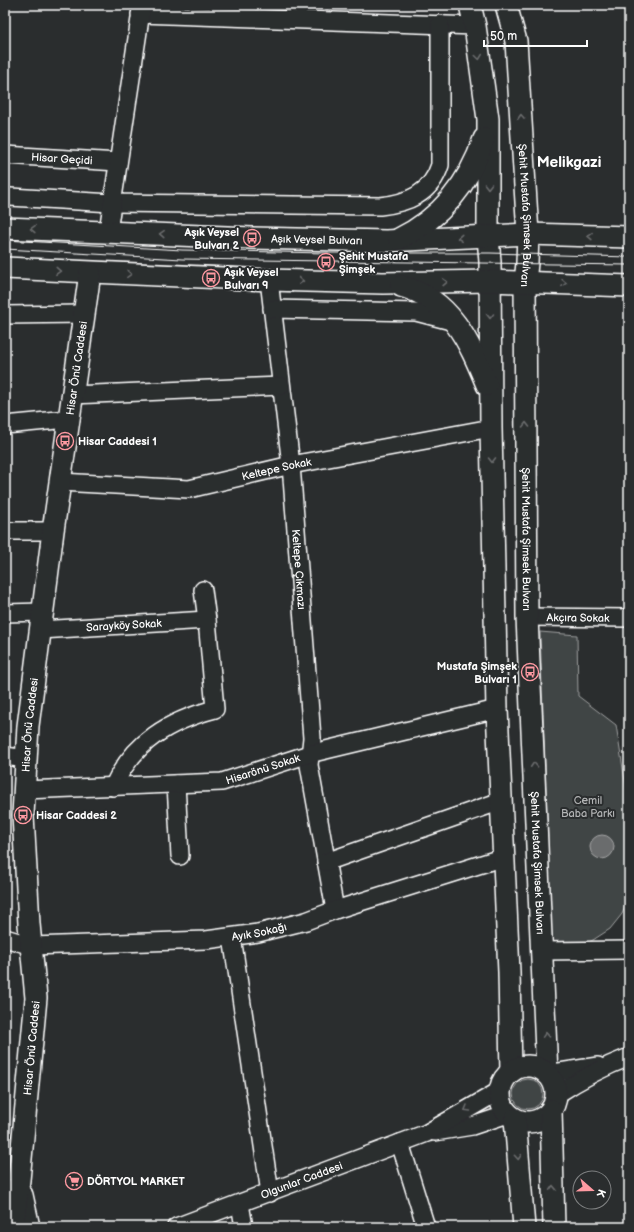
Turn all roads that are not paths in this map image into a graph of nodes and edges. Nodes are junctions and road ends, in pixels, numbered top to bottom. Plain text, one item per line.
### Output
1 (470, 5) edge
2 (506, 5) edge
3 (141, 9) edge
4 (440, 24) junction
5 (475, 26) junction
6 (488, 120) junction
7 (5, 156) edge
8 (118, 162) junction
9 (10, 197) dead end
10 (112, 203) junction
11 (5, 228) edge
12 (108, 231) junction
13 (528, 234) junction
14 (488, 236) junction
15 (629, 237) edge
16 (396, 241) junction
17 (5, 268) edge
18 (90, 273) junction
19 (269, 280) junction
20 (490, 281) junction
21 (525, 282) junction
22 (383, 283) junction
23 (629, 286) edge
24 (272, 309) junction
25 (84, 314) junction
26 (5, 315) edge
27 (455, 322) junction
28 (281, 386) junction
29 (490, 392) junction
30 (72, 395) junction
31 (68, 420) junction
32 (5, 425) edge
33 (491, 428) junction
34 (291, 465) junction
35 (60, 482) junction
36 (5, 531) edge
37 (53, 531) junction
38 (203, 590) dead end
39 (5, 613) edge
40 (527, 617) junction
41 (629, 618) edge
42 (207, 620) junction
43 (41, 621) junction
44 (497, 709) junction
45 (309, 754) junction
46 (5, 756) edge
47 (26, 759) junction
48 (176, 784) junction
49 (113, 787) junction
50 (24, 790) junction
51 (501, 801) junction
52 (180, 856) dead end
53 (504, 857) junction
54 (326, 862) junction
55 (335, 910) junction
56 (232, 937) junction
57 (5, 938) edge
58 (32, 946) junction
59 (629, 950) edge
60 (542, 951) junction
61 (629, 1057) edge
62 (612, 1064) junction
63 (511, 1072) junction
64 (547, 1074) junction
65 (501, 1090) junction
66 (553, 1103) junction
67 (512, 1116) junction
68 (427, 1133) junction
69 (400, 1143) junction
70 (12, 1180) edge
71 (270, 1193) junction
72 (240, 1204) junction
73 (13, 1227) edge
74 (29, 1227) edge
75 (176, 1227) edge
76 (244, 1227) edge
77 (426, 1227) edge
78 (524, 1227) edge
79 (554, 1227) edge

1 - 5 main road
13 -> 2 main road, Şehit Mustafa Şimsek Bulvarı
3 - 4 street
3 - 8 street
4 - 5 street
4 - 10 street
5 -> 6 main road
6 -> 14 main road
6 - 16 main road
7 - 8 street, Hisar Geçidi
8 - 10 street
9 - 10 street
10 - 12 street
12 -> 11 main road, Aşık Veysel Bulvarı
16 -> 12 main road, Aşık Veysel Bulvarı
13 - 14 main road, Aşık Veysel Bulvarı
15 -> 13 main road, Aşık Veysel Bulvarı
13 - 21 main road, Şehit Mustafa Şimsek Bulvarı
14 -> 16 main road, Aşık Veysel Bulvarı
14 - 20 main road
17 -> 18 main road
18 -> 19 main road
18 - 25 main road, Hisar Önü Caddesi
19 -> 22 main road
19 - 24 street, Keltepe Çıkmazı
20 - 21 main road
22 -> 20 main road
20 -> 29 main road
21 -> 23 main road
40 -> 21 main road, Şehit Mustafa Şimsek Bulvarı
22 - 27 main road
24 - 27 street
24 - 28 street, Keltepe Çıkmazı
25 - 26 street
25 - 30 main road, Hisar Önü Caddesi
27 - 29 main road
28 - 30 street
28 - 34 street, Keltepe Çıkmazı
29 - 33 main road
30 - 31 main road, Hisar Önü Caddesi
31 - 32 street
31 - 35 main road, Hisar Önü Caddesi
33 - 34 street, Keltepe Sokak
33 -> 44 main road
34 - 35 street, Keltepe Sokak
34 - 45 street, Keltepe Çıkmazı
35 - 37 main road, Hisar Önü Caddesi
36 - 37 street
37 - 43 main road, Hisar Önü Caddesi
38 - 42 street
39 - 43 street, Sarayköy Sokak
40 - 41 street, Akçıra Sokak
60 -> 40 main road, Şehit Mustafa Şimsek Bulvarı
42 - 43 street, Sarayköy Sokak
42 - 49 street
43 - 47 main road, Hisar Önü Caddesi
44 - 45 street, Hisarönü Sokak
44 - 51 main road
45 - 48 street, Hisarönü Sokak
45 - 54 street, Keltepe Çıkmazı
46 - 47 street
47 - 50 main road, Hisar Önü Caddesi
48 - 49 street, Hisarönü Sokak
48 - 52 street
49 - 50 street, Hisarönü Sokak
50 - 58 main road, Hisar Önü Caddesi
51 - 53 main road
51 - 54 street
53 - 55 street, Ayık Sokağı
53 - 63 main road
54 - 55 street, Keltepe Çıkmazı
55 - 56 street, Ayık Sokağı
56 - 58 street, Ayık Sokağı
56 - 71 street
57 - 58 street, Ayık Sokağı
58 - 70 main road, Hisar Önü Caddesi
59 - 60 street
64 -> 60 main road, Şehit Mustafa Şimsek Bulvarı
61 - 62 street
62 - 64 street
62 - 66 street
63 - 64 main road
63 - 65 main road
64 - 66 main road
65 - 67 main road
65 -> 68 street
66 - 67 main road
79 -> 66 main road
67 - 68 street
67 -> 78 main road
68 - 69 street, Olgunlar Caddesi
69 - 71 street, Olgunlar Caddesi
69 - 77 street
70 - 73 main road, Hisar Önü Caddesi
70 - 74 main road, Hisar Önü Caddesi
71 - 72 street, Olgunlar Caddesi
72 - 75 street, Olgunlar Caddesi
72 - 76 street

